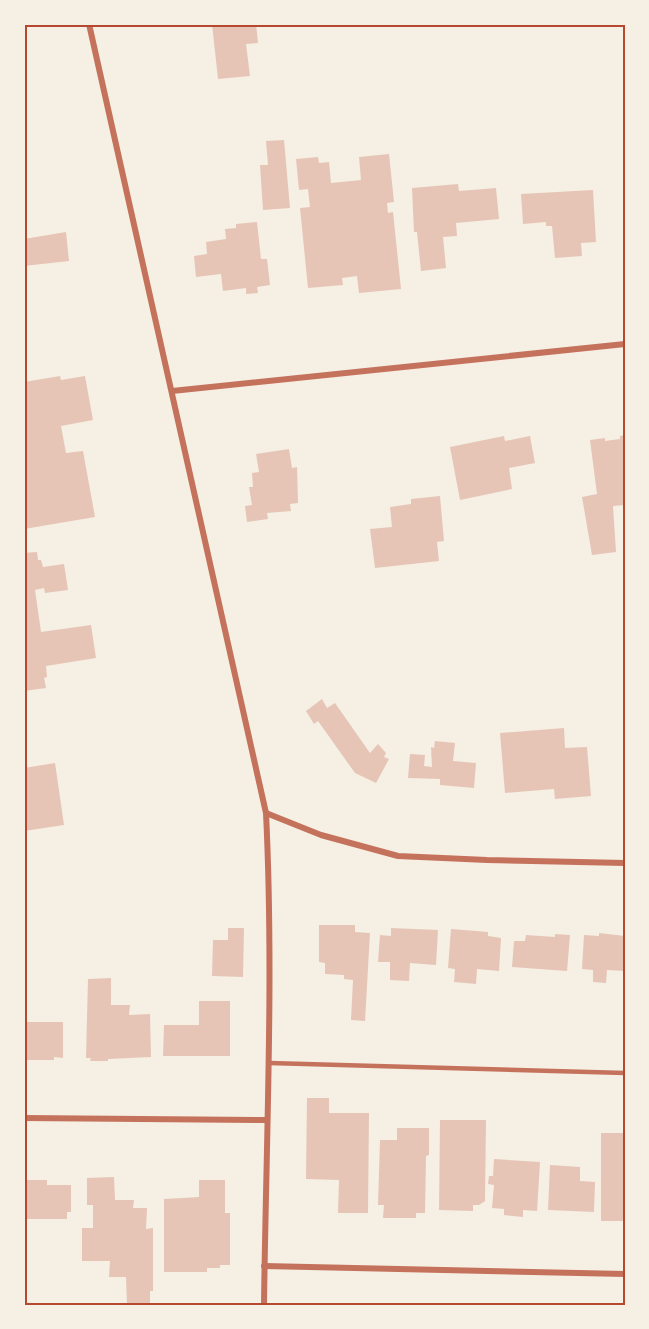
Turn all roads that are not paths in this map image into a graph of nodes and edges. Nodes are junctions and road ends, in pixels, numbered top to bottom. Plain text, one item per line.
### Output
1 (89, 24) edge
2 (625, 344) edge
3 (172, 391) junction
4 (266, 813) junction
5 (625, 863) edge
6 (269, 1063) junction
7 (625, 1073) edge
8 (24, 1118) edge
9 (267, 1120) junction
10 (264, 1266) junction
11 (625, 1274) edge
12 (264, 1305) edge

1 - 3 street
2 - 3 street
3 - 4 street
4 - 5 street
4 - 6 street
6 - 7 lane
6 - 9 street
8 - 9 street
9 - 10 street
10 - 11 street
10 - 12 street

